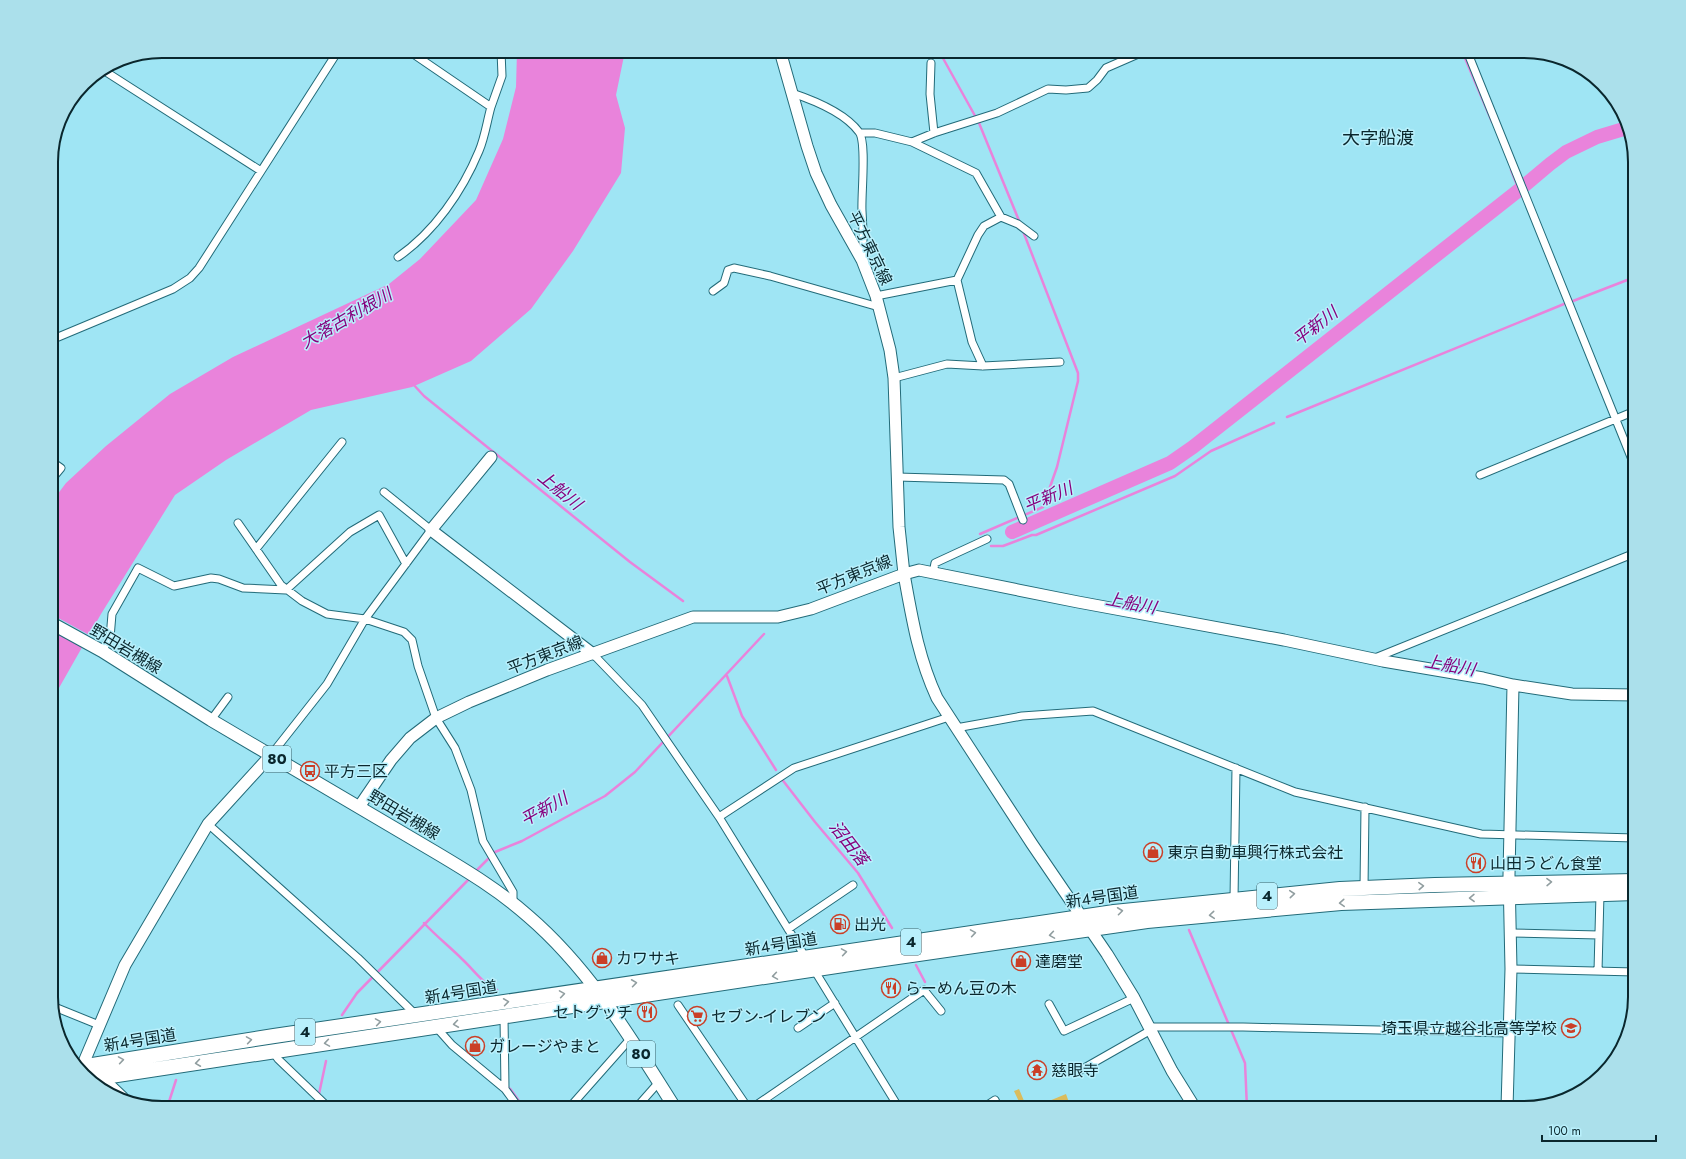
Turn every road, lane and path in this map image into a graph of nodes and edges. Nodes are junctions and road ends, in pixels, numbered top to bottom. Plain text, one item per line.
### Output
1 (334, 58) edge
2 (419, 58) edge
3 (501, 58) edge
4 (782, 58) edge
5 (1129, 58) edge
6 (1470, 58) edge
7 (931, 63) dead end
8 (108, 73) edge
9 (792, 93) junction
10 (491, 107) junction
11 (861, 133) junction
12 (934, 134) junction
13 (912, 142) junction
14 (261, 171) junction
15 (1001, 217) junction
16 (1034, 236) dead end
17 (398, 257) dead end
18 (862, 260) junction
19 (957, 280) junction
20 (713, 291) dead end
21 (876, 296) junction
22 (879, 307) junction
23 (58, 337) edge
24 (1060, 362) dead end
25 (983, 366) junction
26 (894, 378) junction
27 (1628, 414) edge
28 (1615, 419) junction
29 (342, 442) dead end
30 (1628, 450) edge
31 (491, 458) dead end
32 (1480, 475) dead end
33 (897, 477) junction
34 (384, 492) dead end
35 (1023, 520) dead end
36 (238, 523) dead end
37 (431, 530) junction
38 (987, 539) dead end
39 (256, 549) junction
40 (1628, 556) edge
41 (406, 564) junction
42 (934, 573) junction
43 (904, 574) junction
44 (286, 590) junction
45 (365, 619) junction
46 (58, 627) edge
47 (102, 651) junction
48 (593, 654) junction
49 (1374, 658) junction
50 (1513, 689) junction
51 (1628, 695) edge
52 (228, 697) dead end
53 (949, 717) junction
54 (436, 718) junction
55 (211, 720) junction
56 (956, 728) junction
57 (271, 756) junction
58 (1236, 768) junction
59 (359, 807) junction
60 (1365, 807) junction
61 (719, 817) junction
62 (208, 824) junction
63 (1510, 835) junction
64 (1628, 838) edge
65 (1628, 881) edge
66 (853, 886) dead end
67 (1364, 888) junction
68 (1510, 890) junction
69 (1628, 893) edge
70 (1600, 894) junction
71 (1234, 899) junction
72 (513, 903) junction
73 (1082, 916) junction
74 (788, 929) junction
75 (1090, 929) junction
76 (1511, 933) junction
77 (1599, 935) junction
78 (805, 958) junction
79 (1511, 969) junction
80 (814, 970) junction
81 (1598, 971) junction
82 (1628, 972) edge
83 (596, 989) junction
84 (1134, 998) junction
85 (605, 1001) junction
86 (835, 1003) junction
87 (1049, 1004) dead end
88 (678, 1005) dead end
89 (59, 1009) edge
90 (941, 1011) dead end
91 (417, 1016) junction
92 (504, 1017) junction
93 (99, 1025) junction
94 (436, 1026) junction
95 (798, 1028) dead end
96 (1150, 1029) junction
97 (1509, 1033) junction
98 (855, 1037) junction
99 (631, 1038) junction
100 (273, 1052) junction
101 (83, 1063) edge
102 (86, 1067) edge
103 (1079, 1071) dead end
104 (97, 1078) edge
105 (659, 1082) junction
106 (505, 1089) junction
107 (322, 1101) edge
108 (514, 1101) edge
109 (575, 1101) edge
110 (642, 1101) edge
111 (671, 1101) edge
112 (743, 1101) edge
113 (762, 1101) edge
114 (895, 1101) edge
115 (1191, 1101) edge
116 (1507, 1101) edge

1 - 14 street
2 - 10 street
3 - 10 street
4 - 9 street, 平方東京線
5 - 12 street
6 - 28 street
7 - 12 street
8 - 14 street
9 - 11 street
9 - 18 street, 平方東京線
10 - 17 street
11 - 13 street
11 - 18 street
12 - 13 street
13 - 15 street
14 - 23 street
15 - 16 street
15 - 19 street
18 - 21 street, 平方東京線
19 - 21 street
19 - 25 street
20 - 22 street
21 - 22 street, 平方東京線
22 - 26 street, 平方東京線
24 - 25 street
25 - 26 street
26 - 33 street, 平方東京線
27 - 28 street
28 - 30 street
28 - 32 street
29 - 39 street
31 - 37 street
33 - 35 street
33 - 43 street, 平方東京線
34 - 37 street
36 - 39 street
37 - 41 street
37 - 48 street
38 - 42 street
39 - 44 street
40 - 49 street
41 - 44 street
41 - 45 street
42 - 43 street
42 - 49 street
43 - 48 street, 平方東京線
43 - 53 street
44 - 45 street
44 - 47 street
45 - 54 street
45 - 57 street
46 - 47 main road, 野田岩槻線 / 80
47 - 55 main road, 野田岩槻線 / 80
48 - 54 street, 平方東京線
48 - 61 street
49 - 50 street
50 - 51 street
50 - 63 street
52 - 55 street
53 - 56 street
53 - 61 street
54 - 59 street, 平方東京線
54 - 72 street
55 - 57 main road, 野田岩槻線 / 80
56 - 58 street
56 - 73 street
57 - 59 main road, 野田岩槻線 / 80
57 - 62 street
58 - 60 street
58 - 71 street
59 - 72 main road, 野田岩槻線 / 80
60 - 63 street
60 - 67 street
61 - 74 street
62 - 91 street
62 - 93 street
63 - 64 street
63 - 68 street
68 -> 65 highway, 新4号国道 / 4
66 - 74 street
67 -> 68 highway, 新4号国道 / 4
71 -> 67 highway, 新4号国道 / 4
68 - 70 highway, 新4号国道 / 4
68 -> 75 highway, 新4号国道 / 4
68 - 76 street
69 - 70 highway, 新4号国道 / 4
70 - 77 street
73 -> 71 highway, 新4号国道 / 4
72 - 83 main road, 野田岩槻線 / 80
73 - 75 street
78 -> 73 highway, 新4号国道 / 4
74 - 78 street
75 -> 80 highway, 新4号国道 / 4
75 - 84 street
76 - 77 street
76 - 79 street
77 - 81 street
78 - 80 street
83 -> 78 highway, 新4号国道 / 4
79 - 81 street
79 - 97 street
80 -> 85 highway, 新4号国道 / 4
80 - 86 street
81 - 82 street
83 - 85 main road, 野田岩槻線 / 80
91 -> 83 highway, 新4号国道 / 4
84 - 87 street
84 - 96 street
85 - 92 highway, 新4号国道 / 4
85 - 99 main road, 野田岩槻線 / 80
86 - 95 street
86 - 98 street
88 - 112 street
89 - 93 street
90 - 98 street
102 -> 91 highway, 新4号国道 / 4
92 -> 94 highway, 新4号国道 / 4
92 - 106 street
93 - 101 street
94 -> 100 highway, 新4号国道 / 4
94 - 106 street
96 - 97 street
96 - 103 street
96 - 115 street
97 - 116 street
98 - 113 street
98 - 114 street
99 - 105 main road, 野田岩槻線 / 80
99 - 109 street
100 -> 104 highway, 新4号国道 / 4
100 - 107 street
105 - 110 street
105 - 111 main road, 野田岩槻線 / 80
106 - 108 street

